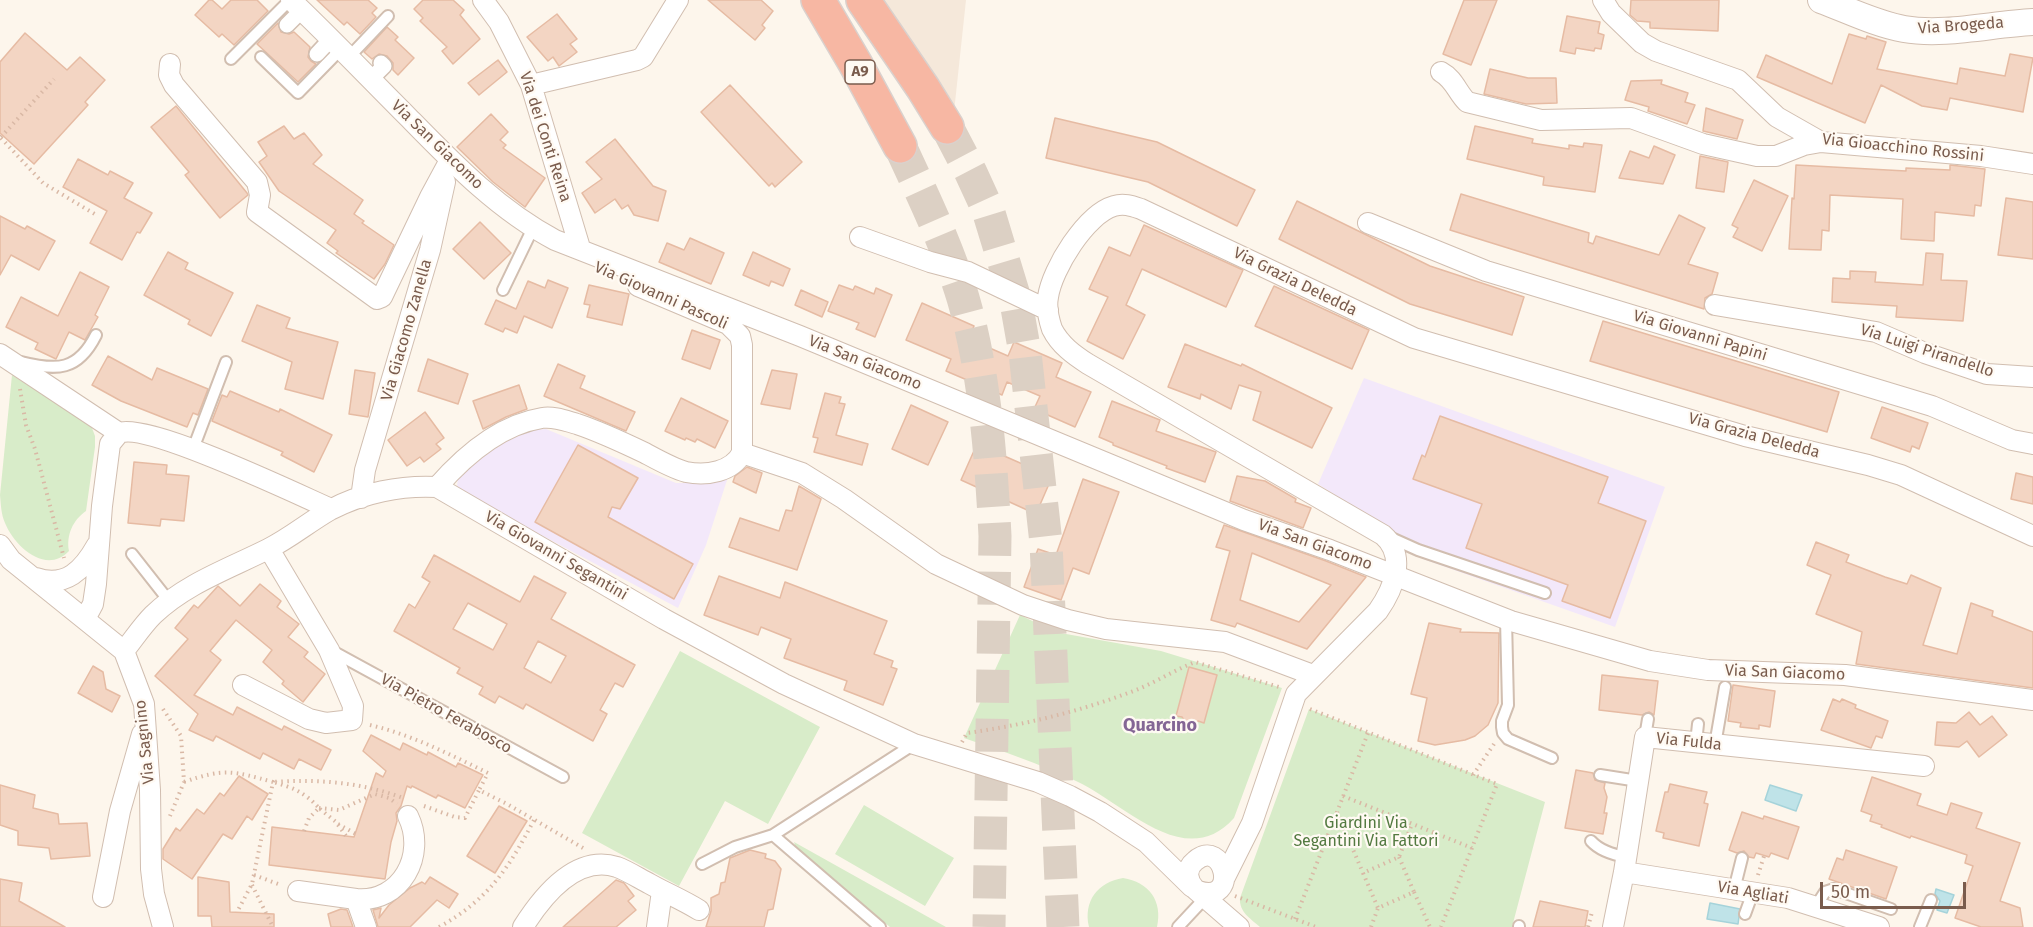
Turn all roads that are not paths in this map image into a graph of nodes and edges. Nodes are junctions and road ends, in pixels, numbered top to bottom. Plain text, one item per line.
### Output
1 (483, 0) edge
2 (678, 0) edge
3 (818, 0) edge
4 (863, 0) edge
5 (1603, 0) edge
6 (1821, 0) edge
7 (294, 3) edge
8 (388, 16) dead end
9 (2033, 22) edge
10 (287, 25) dead end
11 (340, 48) junction
12 (316, 54) dead end
13 (261, 57) dead end
14 (231, 59) dead end
15 (170, 64) dead end
16 (1441, 72) dead end
17 (531, 85) junction
18 (946, 127) tunnel mouth
19 (1821, 142) junction
20 (900, 146) tunnel mouth
21 (450, 160) junction
22 (2033, 164) edge
23 (1368, 223) dead end
24 (533, 228) junction
25 (860, 237) dead end
26 (555, 240) junction
27 (580, 248) junction
28 (503, 290) dead end
29 (1715, 305) dead end
30 (1048, 310) junction
31 (96, 335) dead end
32 (7, 359) edge
33 (226, 362) dead end
34 (2033, 377) edge
35 (118, 433) junction
36 (2033, 444) edge
37 (193, 449) junction
38 (742, 453) junction
39 (437, 487) junction
40 (361, 498) junction
41 (331, 509) junction
42 (1383, 535) junction
43 (2033, 536) edge
44 (99, 542) junction
45 (0, 545) edge
46 (269, 549) junction
47 (132, 554) dead end
48 (1395, 574) junction
49 (34, 577) junction
50 (1545, 593) dead end
51 (169, 602) junction
52 (85, 619) junction
53 (1506, 619) junction
54 (329, 650) junction
55 (124, 651) junction
56 (1313, 675) junction
57 (243, 685) dead end
58 (1725, 687) dead end
59 (2033, 700) edge
60 (146, 718) junction
61 (1703, 738) junction
62 (914, 744) junction
63 (1552, 758) dead end
64 (1924, 766) dead end
65 (1600, 775) dead end
66 (562, 777) dead end
67 (1638, 782) junction
68 (408, 816) road end
69 (1252, 824) junction
70 (773, 835) junction
71 (1592, 841) dead end
72 (1153, 848) junction
73 (1203, 857) junction
74 (1742, 858) dead end
75 (702, 864) dead end
76 (1626, 865) junction
77 (1224, 884) junction
78 (298, 891) road end
79 (662, 891) junction
80 (1743, 891) junction
81 (1198, 892) junction
82 (1856, 895) junction
83 (103, 897) dead end
84 (356, 899) junction
85 (1931, 900) dead end
86 (1816, 906) junction
87 (1891, 909) dead end
88 (699, 910) dead end
89 (1745, 914) dead end
90 (1848, 916) junction
91 (163, 927) edge
92 (366, 927) edge
93 (523, 927) edge
94 (657, 927) edge
95 (880, 927) edge
96 (1178, 927) edge
97 (1239, 927) edge
98 (1244, 927) edge
99 (1613, 927) edge
100 (1876, 927) edge
101 (1920, 927) edge

1 - 17 street, Via dei Conti Reina
2 - 17 street
3 - 20 highway, A9
4 - 18 highway, A9
5 - 19 street, Via Gioacchino Rossini
6 - 9 street, Via Brogeda
7 - 10 street
7 - 11 street, Via San Giacomo
7 - 14 lane
8 - 11 lane
11 - 12 street
11 - 13 lane
11 - 21 street, Via San Giacomo
15 - 21 street
16 - 19 street
17 - 27 street, Via dei Conti Reina
19 - 22 street, Via Gioacchino Rossini
21 - 24 street, Via San Giacomo
21 - 40 street, Via Giacomo Zanella
23 - 36 street, Via Giovanni Papini
24 - 26 street, Via San Giacomo
24 - 28 lane
25 - 30 street
26 - 27 street, Via San Giacomo
26 - 38 street, Via Giovanni Pascoli
27 - 48 street, Via San Giacomo
29 - 34 street, Via Luigi Pirandello
30 - 42 street
30 - 43 street, Via Grazia Deledda
31 - 32 lane
32 - 35 street
33 - 37 lane
35 - 37 street
35 - 44 street
37 - 41 street
38 - 39 street
38 - 56 street
39 - 40 street
39 - 62 street, Via Giovanni Segantini
40 - 41 street
41 - 46 street
42 - 48 street
42 - 50 lane
44 - 49 street
44 - 52 street
45 - 49 street, Via Sagnino
46 - 51 street
46 - 54 street
47 - 51 lane
48 - 53 street, Via San Giacomo
48 - 56 street
49 - 52 street, Via Sagnino
51 - 55 street
52 - 55 street, Via Sagnino
53 - 59 street, Via San Giacomo
53 - 63 lane
54 - 57 street
54 - 66 lane, Via Pietro Ferabosco
55 - 60 street, Via Sagnino
56 - 69 street
58 - 61 lane
60 - 83 street
60 - 91 street, Via Sagnino
61 - 64 street, Via Fulda
61 - 67 street, Via Fulda
62 - 70 lane
62 - 72 street, Via Giovanni Segantini
65 - 67 lane
67 - 76 street, Via Fulda
68 - 84 street
69 - 73 street
69 - 77 street
70 - 75 lane
70 - 95 lane
71 - 76 lane
72 - 73 street, Via Giovanni Segantini
72 - 81 street, Via Giovanni Segantini
73 - 77 street
73 - 81 street
74 - 80 lane
76 - 80 street, Via Agliati
76 - 99 street, Via Fulda
77 - 81 street
77 - 98 street
78 - 84 street
79 - 88 street
79 - 93 street
79 - 94 street
80 - 86 street, Via Agliati
80 - 89 lane
81 - 96 lane
81 - 97 street, Via Giovanni Segantini
82 - 86 lane
82 - 87 lane
82 - 90 lane
84 - 92 street
85 - 101 lane
86 - 90 street, Via Agliati
90 - 100 street, Via Agliati

